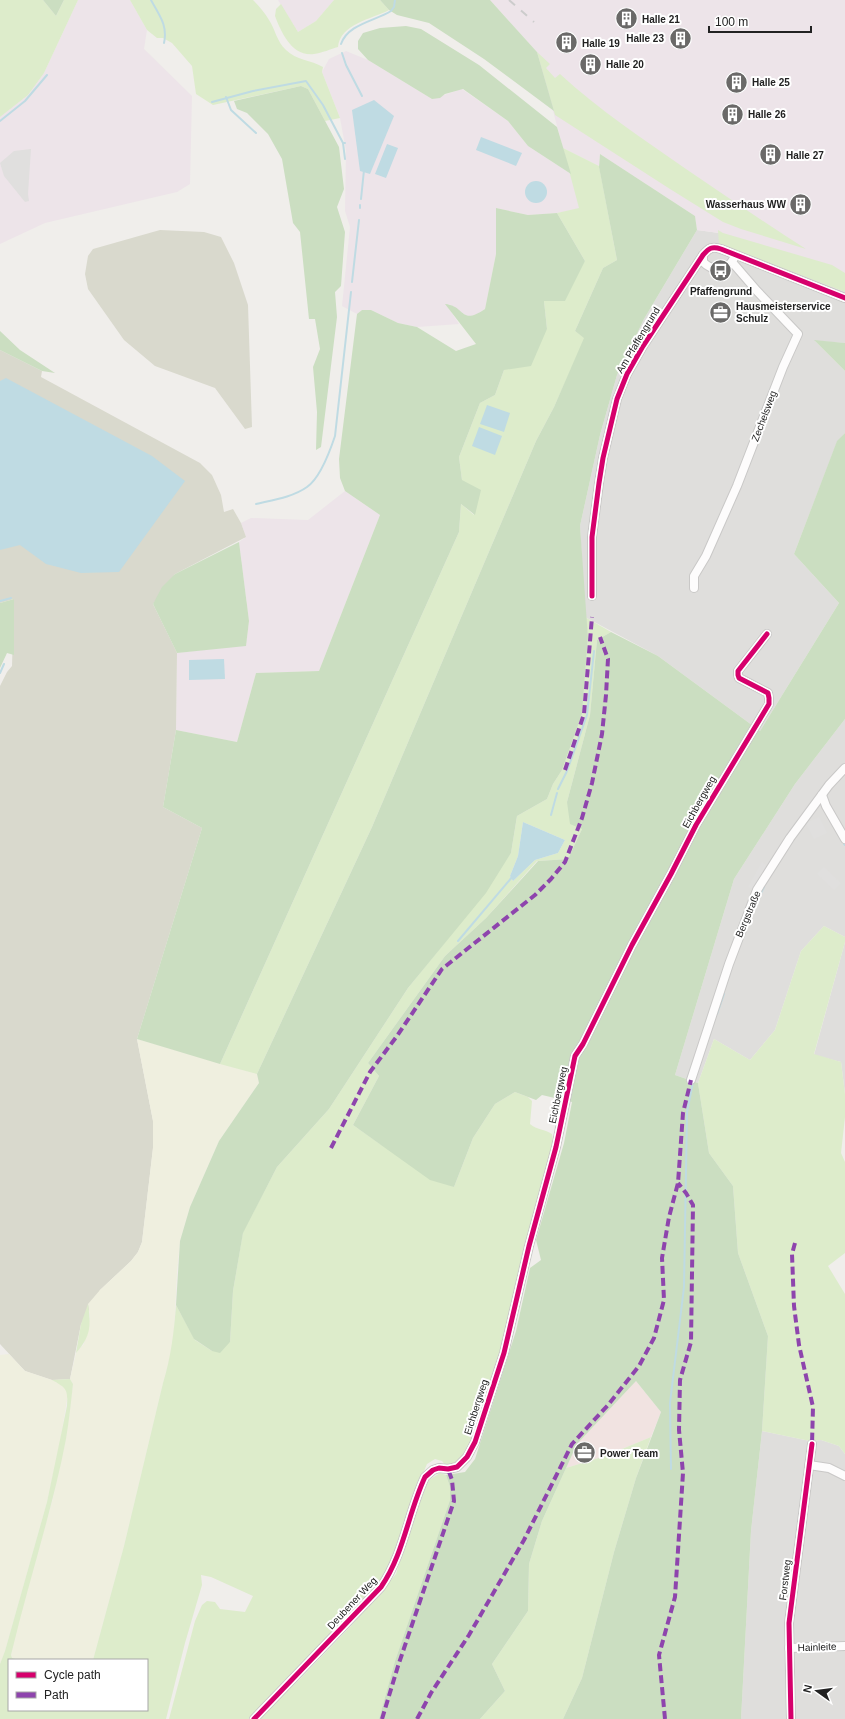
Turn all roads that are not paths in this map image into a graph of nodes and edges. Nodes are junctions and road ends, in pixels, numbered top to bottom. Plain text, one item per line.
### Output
1 (703, 255) junction
2 (734, 259) junction
3 (845, 298) edge
4 (694, 588) dead end
5 (592, 596) dead end
6 (767, 634) dead end
7 (845, 768) edge
8 (822, 795) junction
9 (845, 839) edge
10 (690, 1080) dead end
11 (812, 1444) dead end
12 (809, 1465) junction
13 (448, 1469) joint
14 (845, 1476) edge
15 (845, 1646) edge
16 (789, 1648) junction
17 (254, 1719) edge
18 (792, 1719) edge

1 - 2 street
1 - 2 street
1 - 5 street, Am Pfaffengrund
2 - 3 street
2 - 4 street, Zechelsweg
6 - 13 street, Eichbergweg
7 - 8 street, Bergstraße
8 - 9 street
8 - 10 street, Bergstraße
11 - 12 street, Forstweg
12 - 14 street
12 - 16 street, Forstweg
13 - 17 street, Deubener Weg
15 - 16 street, Hainleite
16 - 18 street, Forstweg

